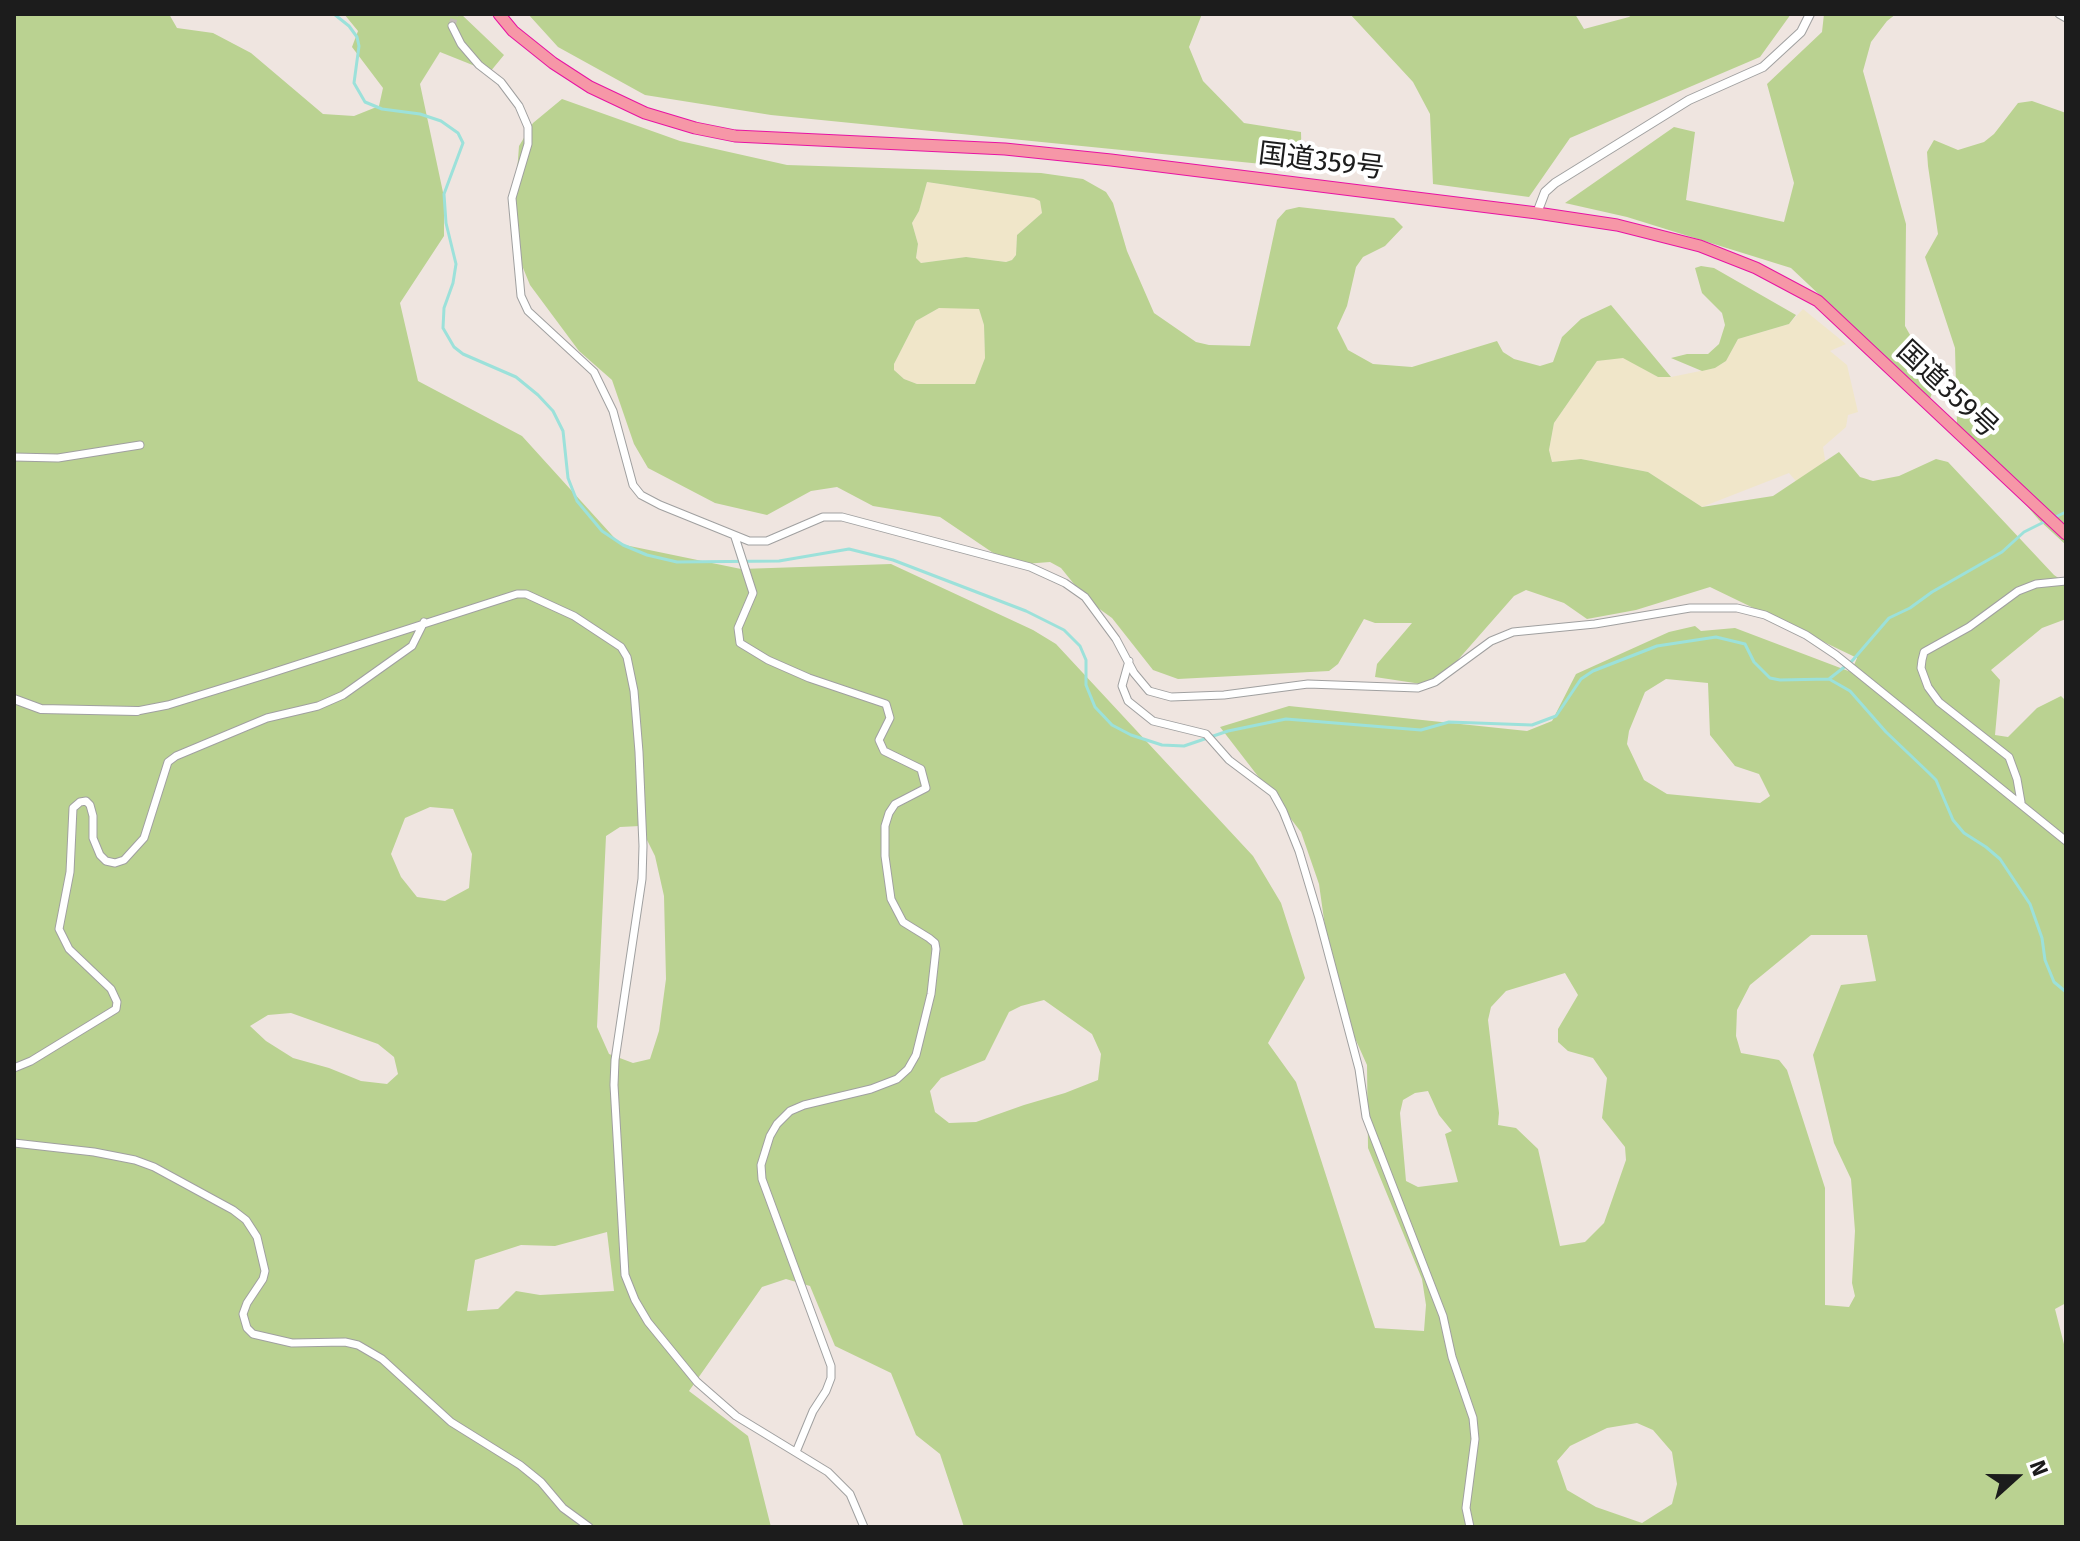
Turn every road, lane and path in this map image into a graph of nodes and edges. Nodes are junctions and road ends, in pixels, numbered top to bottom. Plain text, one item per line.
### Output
1 (499, 14) edge
2 (1810, 14) edge
3 (2059, 14) edge
4 (2066, 18) edge
5 (452, 26) dead end
6 (1537, 213) junction
7 (140, 445) dead end
8 (14, 457) edge
9 (2066, 534) edge
10 (735, 537) junction
11 (2066, 581) edge
12 (424, 622) junction
13 (1129, 661) junction
14 (14, 699) edge
15 (137, 711) joint
16 (2022, 804) junction
17 (2066, 841) edge
18 (14, 1068) edge
19 (14, 1143) edge
20 (796, 1452) junction
21 (589, 1527) edge
22 (864, 1527) edge
23 (1470, 1527) edge

1 - 6 highway, 国道359号
2 - 6 street
3 - 4 street
5 - 10 street
6 - 9 highway, 国道359号
7 - 8 street
10 - 13 street
10 - 20 street
11 - 16 street
12 - 15 street
12 - 18 street
12 - 20 street
13 - 16 street
13 - 23 street
14 - 15 street
16 - 17 street
19 - 21 street
20 - 22 street

